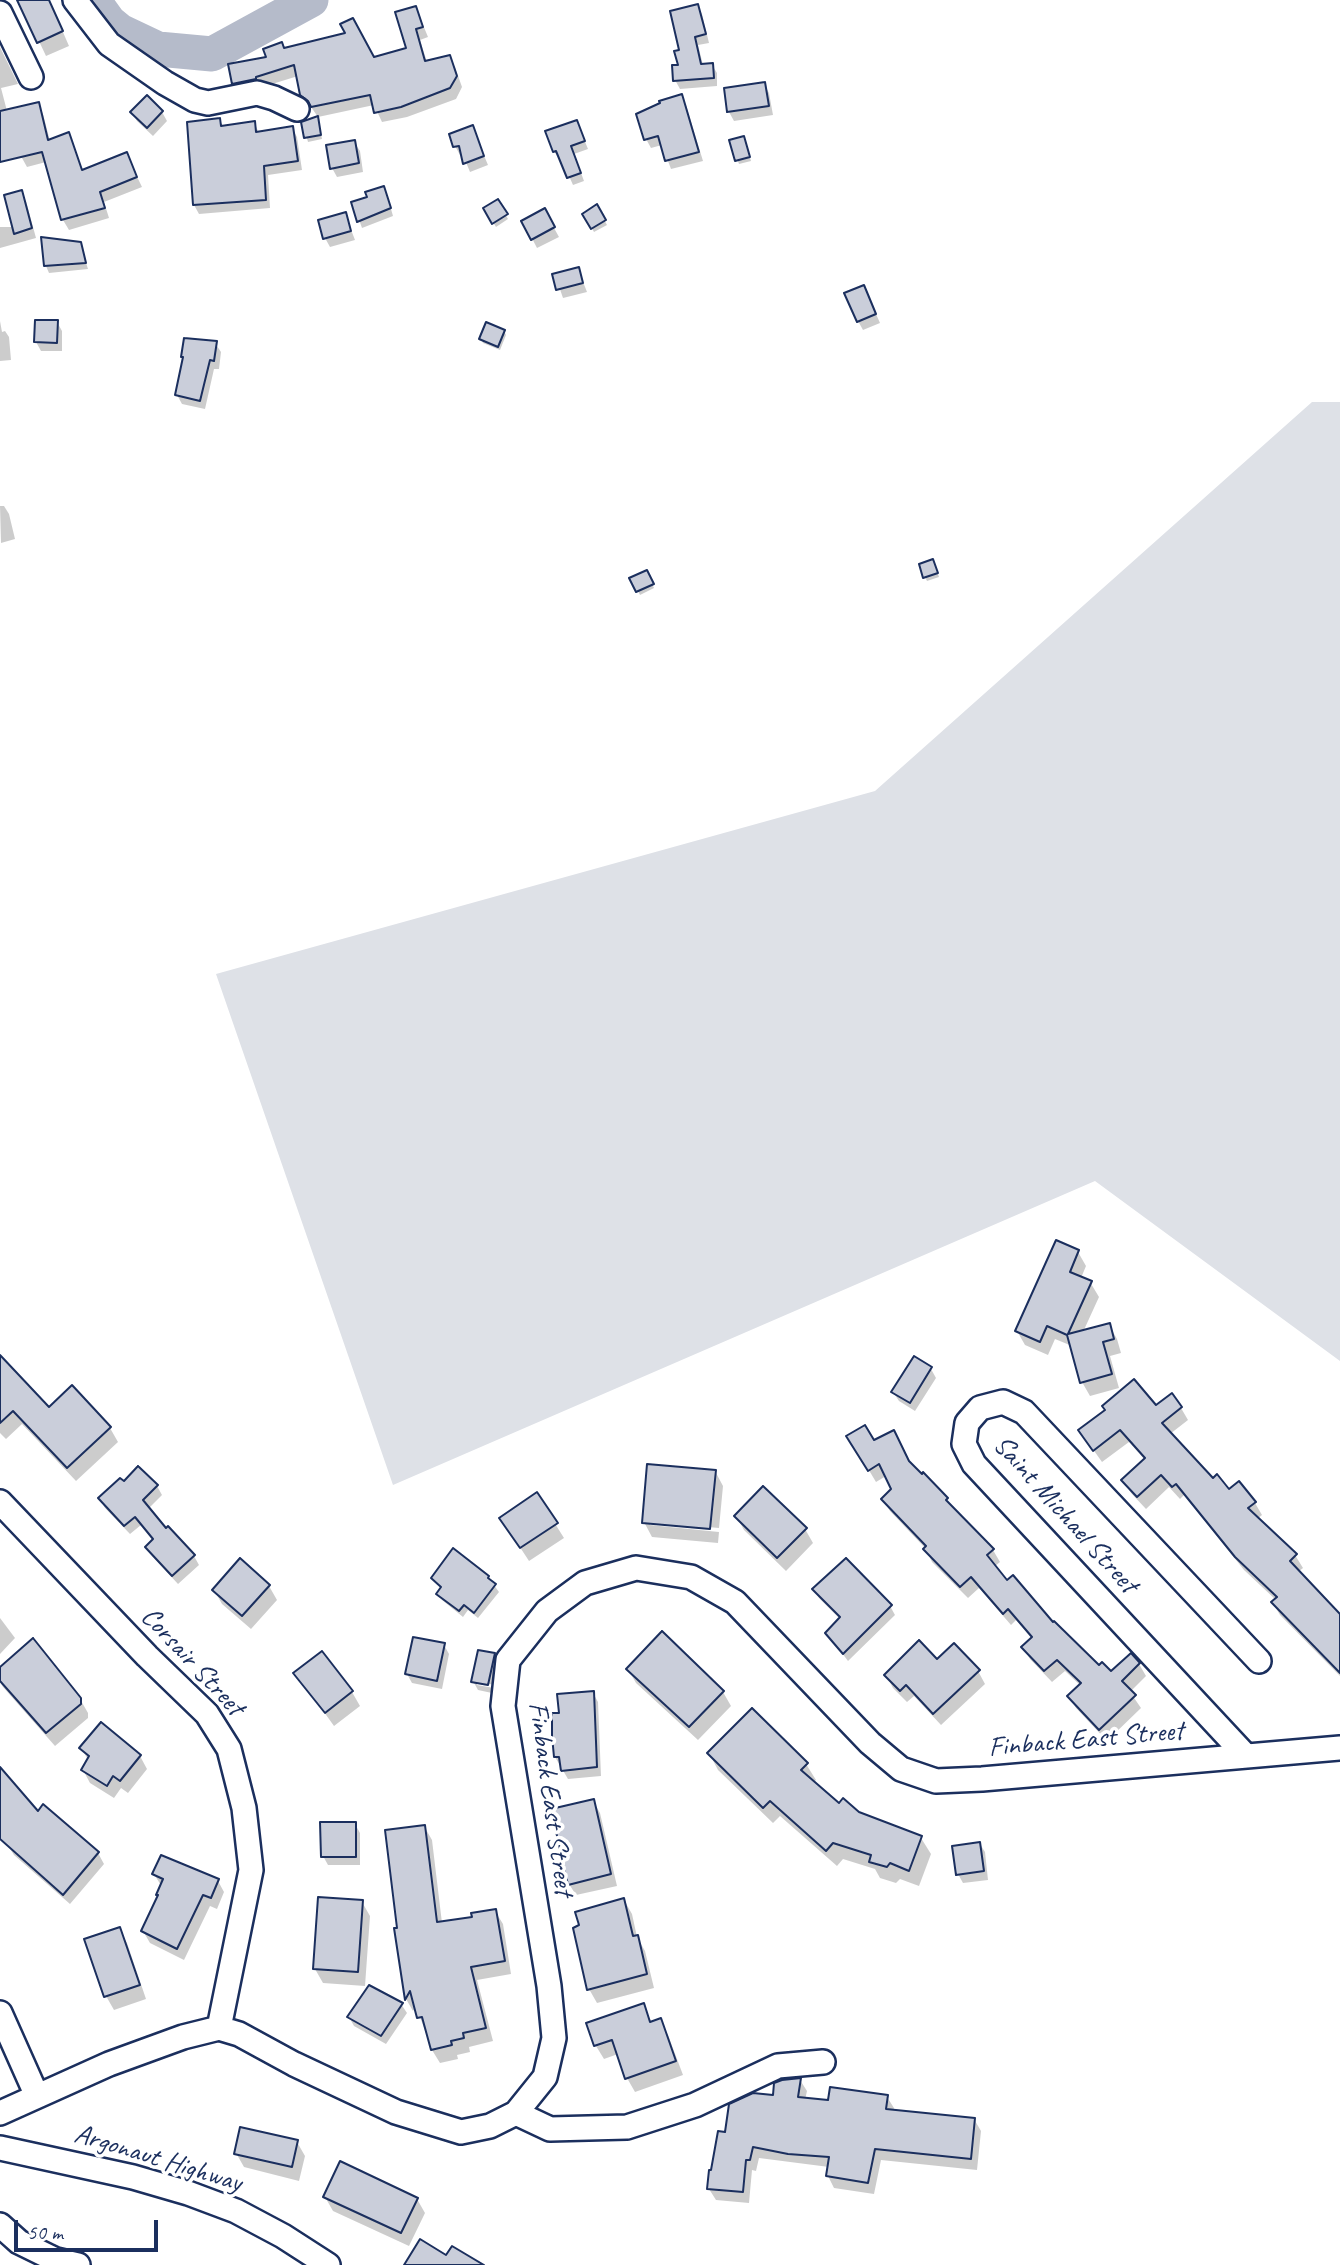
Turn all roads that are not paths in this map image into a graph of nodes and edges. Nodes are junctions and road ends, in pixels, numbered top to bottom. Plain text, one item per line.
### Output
1 (75, 0) edge
2 (0, 13) edge
3 (31, 77) dead end
4 (297, 108) dead end
5 (0, 1502) edge
6 (1259, 1661) dead end
7 (1340, 1748) edge
8 (1246, 1756) junction
9 (0, 2013) edge
10 (219, 2028) junction
11 (823, 2062) dead end
12 (37, 2096) junction
13 (0, 2113) edge
14 (516, 2113) junction
15 (0, 2148) edge
16 (0, 2225) edge
17 (78, 2265) edge
18 (328, 2265) edge

1 - 4 street
2 - 3 street
5 - 10 street, Corsair Street
6 - 8 street, Saint Michael Street
7 - 8 street, Finback East Street
8 - 14 street, Finback East Street
9 - 12 street
10 - 12 street
10 - 14 street, Finback East Street
11 - 14 street
12 - 13 street
15 - 18 street, Argonaut Highway
16 - 17 street

